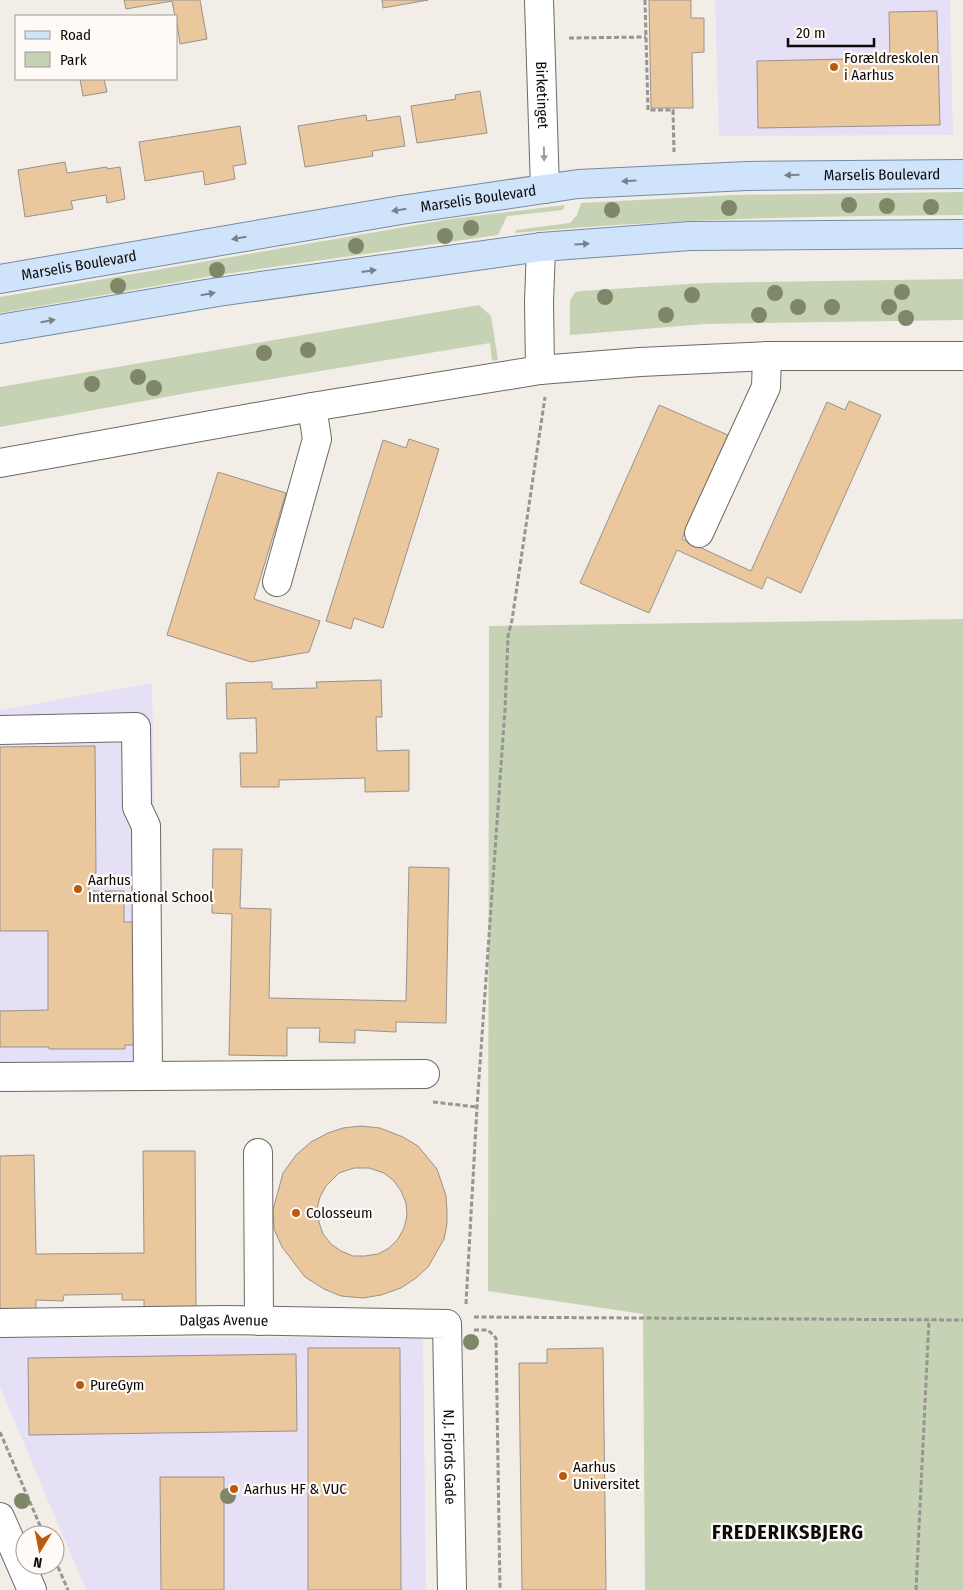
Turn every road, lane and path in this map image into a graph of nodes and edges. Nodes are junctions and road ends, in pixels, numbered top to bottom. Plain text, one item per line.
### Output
1 (539, 0) edge
2 (645, 0) edge
3 (646, 37) junction
4 (540, 39) junction
5 (963, 174) edge
6 (675, 179) junction
7 (545, 189) junction
8 (963, 234) edge
9 (542, 247) junction
10 (0, 279) edge
11 (0, 330) edge
12 (767, 356) junction
13 (963, 356) edge
14 (540, 370) junction
15 (312, 407) junction
16 (0, 463) edge
17 (700, 533) dead end
18 (277, 582) dead end
19 (0, 730) edge
20 (425, 1074) dead end
21 (148, 1076) junction
22 (0, 1077) edge
23 (258, 1153) dead end
24 (929, 1320) junction
25 (963, 1320) edge
26 (259, 1321) junction
27 (0, 1323) edge
28 (453, 1324) junction
29 (0, 1432) edge
30 (0, 1517) edge
31 (40, 1525) edge
32 (62, 1575) edge
33 (32, 1590) edge
34 (68, 1590) edge
35 (452, 1590) edge
36 (500, 1590) edge
37 (916, 1590) edge

1 - 4 street, Birketinget
2 - 3 path
3 - 4 path
3 - 6 path
4 -> 7 street, Birketinget
5 -> 6 main road, Marselis Boulevard
6 -> 7 main road, Marselis Boulevard
7 -> 10 main road, Marselis Boulevard
9 -> 8 main road
11 -> 9 main road
9 - 14 street
12 - 13 street
12 - 14 street
12 - 17 street
14 - 15 street
14 - 28 path
15 - 16 street
15 - 18 street
19 - 21 street
20 - 21 street
21 - 22 street
23 - 26 street
24 - 25 path
24 - 28 path
24 - 37 path
26 - 27 street, Dalgas Avenue
26 - 28 street, Dalgas Avenue
28 - 35 street, N.J. Fjords Gade
28 - 36 path
29 - 31 path
30 - 33 street
32 - 34 path

